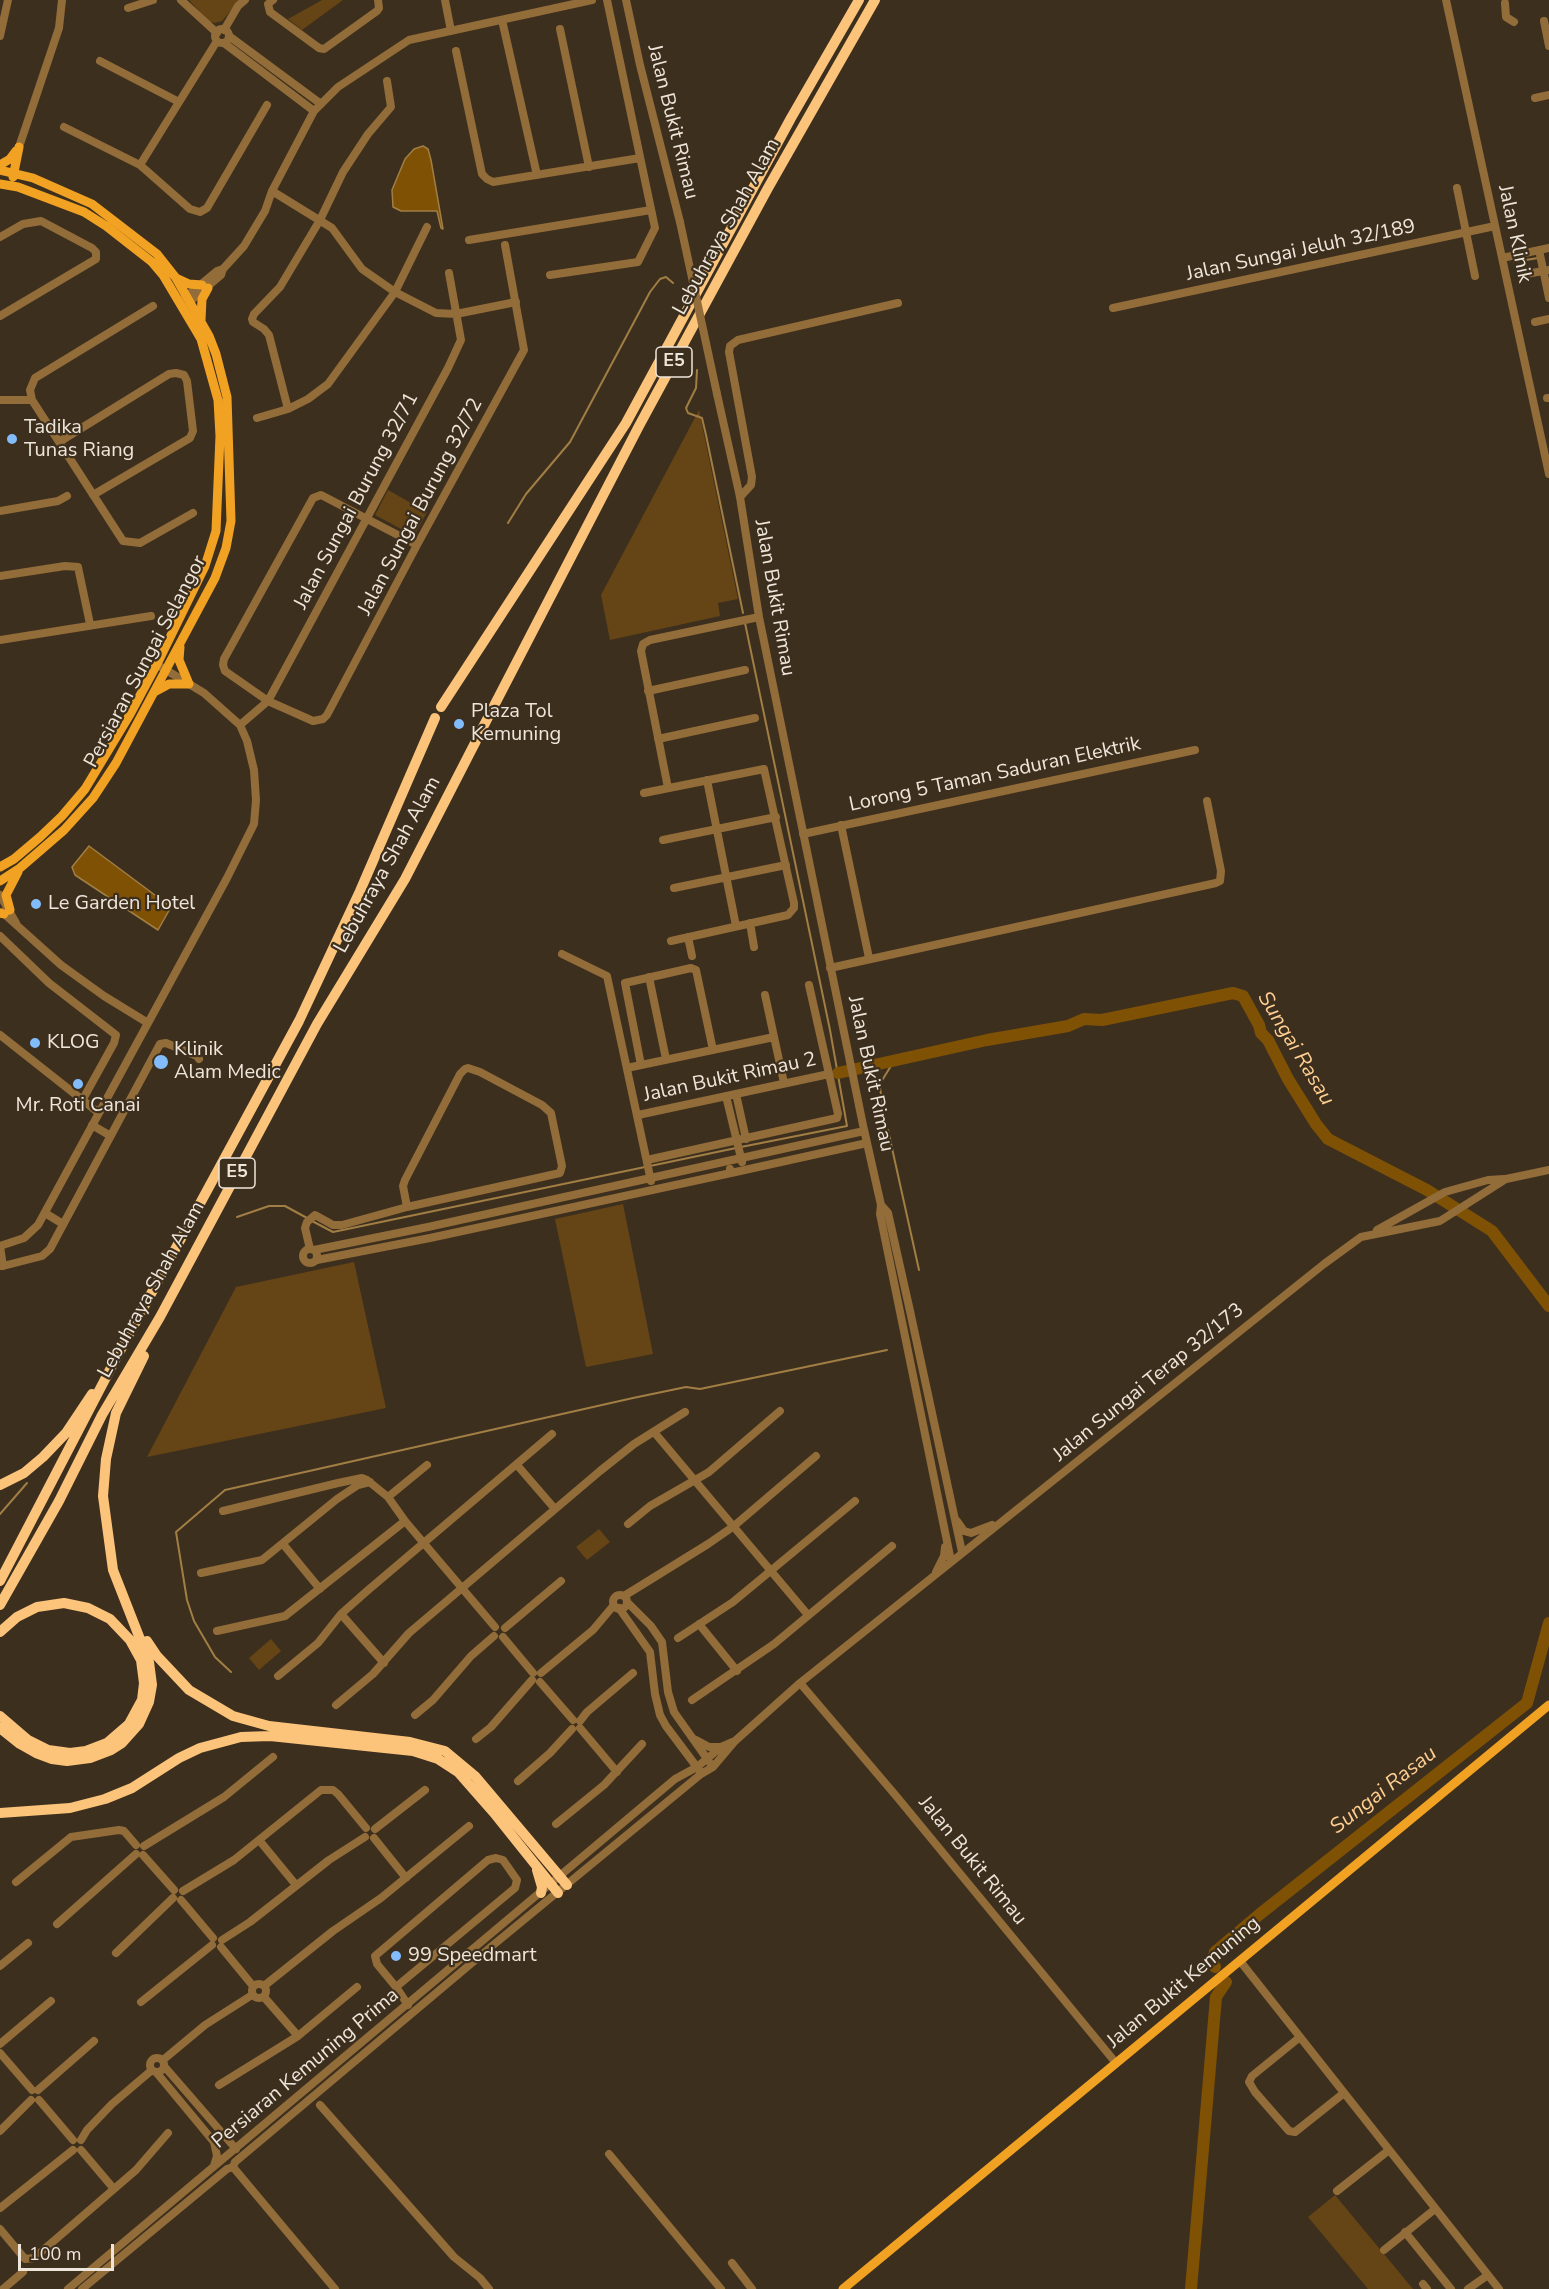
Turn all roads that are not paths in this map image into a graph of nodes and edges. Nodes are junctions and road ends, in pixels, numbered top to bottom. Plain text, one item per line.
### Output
1 (8, 0) edge
2 (62, 0) edge
3 (153, 0) edge
4 (181, 0) edge
5 (245, 0) edge
6 (273, 0) edge
7 (378, 0) edge
8 (445, 0) edge
9 (592, 0) edge
10 (607, 0) edge
11 (626, 0) edge
12 (859, 0) edge
13 (875, 0) edge
14 (1446, 0) edge
15 (1505, 3) dead end
16 (128, 8) dead end
17 (502, 20) junction
18 (1544, 21) dead end
19 (1514, 22) dead end
20 (560, 29) dead end
21 (451, 31) junction
22 (0, 36) edge
23 (222, 36) junction
24 (1549, 46) edge
25 (456, 51) dead end
26 (100, 61) dead end
27 (275, 75) junction
28 (387, 81) dead end
29 (1549, 95) edge
30 (1535, 98) dead end
31 (179, 102) junction
32 (321, 104) junction
33 (267, 105) dead end
34 (315, 111) junction
35 (64, 127) dead end
36 (19, 147) junction
37 (640, 159) junction
38 (0, 165) edge
39 (140, 165) junction
40 (589, 167) junction
41 (0, 170) edge
42 (12, 173) junction
43 (537, 175) junction
44 (33, 178) junction
45 (0, 183) edge
46 (18, 187) junction
47 (1457, 188) dead end
48 (272, 191) junction
49 (651, 210) junction
50 (320, 220) junction
51 (109, 222) junction
52 (1495, 226) junction
53 (427, 227) dead end
54 (1466, 233) junction
55 (0, 237) edge
56 (469, 240) dead end
57 (505, 246) dead end
58 (1549, 248) edge
59 (1502, 258) junction
60 (1543, 262) edge
61 (449, 273) dead end
62 (550, 274) dead end
63 (1475, 276) dead end
64 (1521, 276) dead end
65 (176, 278) junction
66 (205, 286) junction
67 (394, 292) junction
68 (1549, 298) edge
69 (185, 302) junction
70 (516, 302) junction
71 (898, 303) dead end
72 (153, 306) dead end
73 (1113, 308) dead end
74 (456, 314) junction
75 (0, 316) edge
76 (1549, 319) edge
77 (201, 320) junction
78 (1535, 321) dead end
79 (0, 400) edge
80 (32, 400) junction
81 (288, 409) junction
82 (257, 418) dead end
83 (59, 442) junction
84 (1549, 474) edge
85 (93, 495) junction
86 (67, 496) dead end
87 (740, 497) junction
88 (0, 511) edge
89 (193, 513) dead end
90 (367, 517) junction
91 (417, 545) junction
92 (0, 576) edge
93 (151, 616) dead end
94 (759, 617) junction
95 (90, 624) junction
96 (0, 640) edge
97 (180, 645) junction
98 (157, 664) junction
99 (166, 670) junction
100 (745, 670) dead end
101 (189, 684) junction
102 (648, 691) junction
103 (155, 692) junction
104 (268, 701) junction
105 (441, 707) dead end
106 (435, 718) dead end
107 (755, 718) dead end
108 (240, 725) junction
109 (482, 729) dead end
110 (658, 739) junction
111 (476, 741) dead end
112 (1195, 750) dead end
113 (707, 780) junction
114 (668, 788) junction
115 (644, 793) dead end
116 (1206, 801) dead end
117 (776, 817) junction
118 (841, 825) junction
119 (716, 829) junction
120 (803, 834) junction
121 (663, 840) dead end
122 (14, 859) junction
123 (0, 860) edge
124 (786, 865) junction
125 (0, 867) edge
126 (20, 868) junction
127 (726, 877) junction
128 (0, 881) edge
129 (674, 888) dead end
130 (0, 895) edge
131 (3, 912) edge
132 (750, 923) junction
133 (736, 926) junction
134 (0, 936) edge
135 (688, 937) junction
136 (671, 941) dead end
137 (754, 947) dead end
138 (562, 954) dead end
139 (692, 956) dead end
140 (869, 958) junction
141 (830, 968) junction
142 (649, 977) junction
143 (809, 985) dead end
144 (765, 995) dead end
145 (148, 1023) junction
146 (0, 1035) edge
147 (774, 1037) junction
148 (713, 1050) junction
149 (199, 1059) dead end
150 (666, 1059) junction
151 (641, 1065) junction
152 (627, 1068) junction
153 (829, 1074) junction
154 (784, 1083) junction
155 (736, 1094) junction
156 (726, 1096) junction
157 (82, 1099) junction
158 (859, 1108) junction
159 (99, 1113) junction
160 (638, 1115) junction
161 (92, 1125) junction
162 (864, 1131) junction
163 (109, 1135) junction
164 (834, 1138) junction
165 (746, 1139) junction
166 (867, 1143) junction
167 (739, 1150) junction
168 (837, 1150) junction
169 (729, 1161) junction
170 (648, 1168) junction
171 (743, 1170) junction
172 (1549, 1170) edge
173 (731, 1173) junction
174 (1506, 1179) junction
175 (876, 1181) junction
176 (652, 1190) junction
177 (881, 1204) junction
178 (407, 1207) junction
179 (45, 1213) junction
180 (63, 1224) junction
181 (1371, 1234) junction
182 (0, 1246) edge
183 (312, 1249) junction
184 (317, 1260) junction
185 (2, 1266) edge
186 (160, 1317) junction
187 (114, 1362) junction
188 (780, 1411) dead end
189 (685, 1412) dead end
190 (654, 1432) junction
191 (552, 1434) dead end
192 (816, 1456) dead end
193 (428, 1465) dead end
194 (517, 1465) junction
195 (696, 1480) junction
196 (370, 1482) junction
197 (338, 1483) junction
198 (0, 1485) edge
199 (388, 1497) junction
200 (337, 1499) junction
201 (855, 1501) dead end
202 (555, 1509) junction
203 (223, 1511) dead end
204 (954, 1517) junction
205 (405, 1521) junction
206 (943, 1521) junction
207 (1002, 1521) junction
208 (628, 1524) dead end
209 (734, 1526) junction
210 (425, 1543) junction
211 (283, 1544) junction
212 (892, 1546) dead end
213 (962, 1552) junction
214 (951, 1561) junction
215 (771, 1571) junction
216 (201, 1573) dead end
217 (936, 1574) junction
218 (0, 1581) edge
219 (561, 1581) dead end
220 (462, 1588) junction
221 (320, 1589) junction
222 (626, 1599) junction
223 (0, 1605) edge
224 (616, 1607) junction
225 (341, 1614) junction
226 (131, 1615) junction
227 (808, 1615) junction
228 (699, 1624) junction
229 (495, 1627) junction
230 (217, 1631) dead end
231 (0, 1632) edge
232 (504, 1633) junction
233 (494, 1636) junction
234 (678, 1638) dead end
235 (384, 1663) junction
236 (737, 1671) junction
237 (633, 1672) dead end
238 (278, 1676) dead end
239 (537, 1677) junction
240 (800, 1683) junction
241 (668, 1692) junction
242 (655, 1694) junction
243 (692, 1700) dead end
244 (1549, 1704) edge
245 (336, 1705) dead end
246 (415, 1715) dead end
247 (0, 1716) edge
248 (576, 1724) junction
249 (7, 1730) edge
250 (690, 1736) junction
251 (476, 1740) dead end
252 (735, 1742) junction
253 (642, 1744) dead end
254 (679, 1745) junction
255 (721, 1747) junction
256 (273, 1757) dead end
257 (707, 1759) junction
258 (713, 1767) junction
259 (699, 1770) junction
260 (617, 1772) junction
261 (675, 1779) junction
262 (518, 1781) dead end
263 (425, 1790) dead end
264 (0, 1813) edge
265 (556, 1824) dead end
266 (469, 1826) dead end
267 (368, 1834) junction
268 (259, 1840) junction
269 (140, 1850) junction
270 (534, 1862) junction
271 (406, 1878) junction
272 (16, 1882) dead end
273 (296, 1885) junction
274 (559, 1885) junction
275 (541, 1893) junction
276 (178, 1895) junction
277 (57, 1924) dead end
278 (217, 1942) junction
279 (28, 1943) dead end
280 (116, 1953) dead end
281 (1240, 1960) junction
282 (0, 1966) edge
283 (264, 1986) junction
284 (357, 1987) dead end
285 (396, 1987) junction
286 (253, 1990) junction
287 (264, 1997) junction
288 (51, 2001) dead end
289 (141, 2002) dead end
290 (408, 2005) junction
291 (298, 2036) junction
292 (1300, 2037) junction
293 (94, 2041) dead end
294 (0, 2044) edge
295 (0, 2052) edge
296 (164, 2063) junction
297 (1116, 2063) junction
298 (154, 2071) junction
299 (219, 2085) dead end
300 (35, 2090) junction
301 (1344, 2093) junction
302 (35, 2100) junction
303 (320, 2105) dead end
304 (0, 2131) edge
305 (168, 2133) dead end
306 (224, 2134) junction
307 (254, 2134) junction
308 (77, 2140) junction
309 (236, 2149) junction
310 (77, 2150) junction
311 (1389, 2150) junction
312 (609, 2154) dead end
313 (230, 2168) junction
314 (206, 2173) junction
315 (114, 2189) junction
316 (1337, 2192) dead end
317 (0, 2208) edge
318 (1435, 2209) junction
319 (0, 2229) edge
320 (1406, 2232) junction
321 (1384, 2250) dead end
322 (732, 2263) dead end
323 (22, 2272) dead end
324 (1488, 2275) junction
325 (3, 2289) edge
326 (68, 2289) edge
327 (82, 2289) edge
328 (335, 2289) edge
329 (489, 2289) edge
330 (721, 2289) edge
331 (752, 2289) edge
332 (843, 2289) edge
333 (1451, 2289) edge
334 (1468, 2289) edge
335 (1499, 2289) edge

1 - 22 street
2 - 36 street
3 - 16 street
4 - 23 street
5 - 23 street
6 - 7 street
8 - 21 street
9 - 17 street
10 - 37 street
11 - 87 street, Jalan Bukit Rimau, bridge
12 - 105 highway, Lebuhraya Shah Alam / E5
13 - 109 highway, Lebuhraya Shah Alam / E5
14 - 52 street, Jalan Klinik
15 - 19 street
17 - 21 street
17 - 43 street
18 - 24 street
20 - 40 street
21 - 32 street
23 - 27 street
23 - 31 street
25 - 43 street
26 - 31 street
27 - 32 street
27 - 34 street
28 - 50 street
29 - 30 street
31 - 39 street
32 - 34 street
33 - 39 street
34 - 48 street
35 - 39 street
36 - 38 main road
36 - 42 main road
36 - 44 main road
37 - 40 street
37 - 49 street
40 - 43 street
41 - 42 main road, Persiaran Sungai Selangor
42 - 44 main road, Persiaran Sungai Selangor
42 - 46 main road
44 - 51 main road, Persiaran Sungai Selangor
45 - 46 main road, Persiaran Sungai Selangor
46 - 51 main road, Persiaran Sungai Selangor
47 - 54 street
48 - 50 street
48 - 66 street
49 - 56 street
49 - 62 street
50 - 67 street
50 - 81 street
51 - 65 main road, Persiaran Sungai Selangor
51 - 69 main road, Persiaran Sungai Selangor
52 - 54 street, Jalan Sungai Jeluh 32/189
52 - 59 street, Jalan Klinik
53 - 67 street
54 - 63 street
54 - 73 street, Jalan Sungai Jeluh 32/189
55 - 75 street
57 - 70 street, Jalan Sungai Burung 32/72
58 - 60 street
59 - 60 street
59 - 84 street, Jalan Klinik
60 - 64 street
60 - 68 street
61 - 74 street, Jalan Sungai Burung 32/71
65 - 66 main road
65 - 69 main road, Persiaran Sungai Selangor
66 - 69 street
66 - 77 main road
67 - 74 street
67 - 81 street
69 - 77 main road, Persiaran Sungai Selangor
69 - 98 main road, Persiaran Sungai Selangor
70 - 74 street
70 - 91 street, Jalan Sungai Burung 32/72
71 - 87 street
72 - 80 street
74 - 90 street, Jalan Sungai Burung 32/71
76 - 78 street
77 - 97 main road, Persiaran Sungai Selangor
79 - 80 street
80 - 83 street
81 - 82 street
83 - 85 street
83 - 85 street
85 - 89 street
86 - 88 street
87 - 94 street, Jalan Bukit Rimau
90 - 91 street
90 - 104 street, Jalan Sungai Burung 32/71
90 - 104 street
91 - 104 street, Jalan Sungai Burung 32/72
92 - 95 street
93 - 95 street
94 - 102 street
94 - 120 street, Jalan Bukit Rimau
95 - 96 street
97 - 99 main road, Persiaran Sungai Selangor
97 - 101 main road
98 - 99 street
98 - 122 main road, Persiaran Sungai Selangor
99 - 101 street
99 - 103 main road, Persiaran Sungai Selangor
100 - 102 street
101 - 103 main road
101 - 108 street
102 - 110 street
103 - 126 main road, Persiaran Sungai Selangor
104 - 108 street
106 - 187 highway, Lebuhraya Shah Alam / E5
107 - 110 street
108 - 145 street
110 - 114 street
111 - 186 highway, Lebuhraya Shah Alam / E5
112 - 118 street, Lorong 5 Taman Saduran Elektrik
113 - 114 street
113 - 117 street
113 - 119 street
114 - 115 street
116 - 140 street
117 - 119 street
117 - 124 street
118 - 120 street, Lorong 5 Taman Saduran Elektrik
118 - 140 street
119 - 121 street
119 - 127 street
120 - 141 street, Jalan Bukit Rimau
122 - 123 main road
122 - 125 main road, Persiaran Sungai Selangor
124 - 127 street
124 - 132 street
126 - 128 main road, Persiaran Sungai Selangor
126 - 131 main road
127 - 129 street
127 - 133 street
130 - 131 street
131 - 145 street
132 - 133 street
132 - 137 street
133 - 135 street
134 - 157 street
135 - 136 street
135 - 139 street
138 - 152 street
140 - 141 street
141 - 158 street, Jalan Bukit Rimau
142 - 148 street
142 - 150 street
142 - 151 street
143 - 153 street
144 - 147 street
145 - 159 street
146 - 157 street
147 - 148 street
147 - 154 street
148 - 150 street
149 - 163 street
150 - 151 street
151 - 152 street
152 - 160 street
153 - 154 street, Jalan Bukit Rimau 2
153 - 165 street
154 - 155 street, Jalan Bukit Rimau 2
155 - 156 street, Jalan Bukit Rimau 2
155 - 165 street
156 - 160 street, Jalan Bukit Rimau 2
156 - 167 street
157 - 159 street
158 - 162 street, Jalan Bukit Rimau
158 - 164 street
159 - 161 street
160 - 170 street
161 - 163 street
161 - 179 street
162 - 164 street
162 - 166 street, Jalan Bukit Rimau
163 - 180 street
164 - 167 street
165 - 167 street
166 - 168 street
166 - 175 street, Jalan Bukit Rimau
167 - 169 street
167 - 170 street
167 - 171 street
168 - 171 street
168 - 175 street
169 - 170 street
169 - 173 street
170 - 176 street
170 - 183 street
171 - 173 street
172 - 174 street, Jalan Sungai Terap 32/173
173 - 176 street
174 - 181 street
174 - 181 street, Jalan Sungai Terap 32/173
175 - 177 street, Jalan Bukit Rimau
176 - 184 street
177 - 204 street, Jalan Bukit Rimau
177 - 206 street, Jalan Bukit Rimau
178 - 178 street
178 - 183 street
179 - 180 street
179 - 182 street
180 - 185 street
181 - 207 street, Jalan Sungai Terap 32/173
182 - 185 street
183 - 184 street
183 - 184 street
186 - 223 highway, Lebuhraya Shah Alam / E5
186 - 226 highway
187 - 198 highway
187 - 218 highway, Lebuhraya Shah Alam / E5
188 - 195 street
189 - 190 street
190 - 195 street
190 - 202 street
191 - 194 street
192 - 209 street
193 - 199 street
194 - 202 street
194 - 210 street
195 - 208 street
195 - 209 street
196 - 197 street
196 - 199 street
196 - 200 street
197 - 200 street
197 - 203 street
199 - 205 street
200 - 211 street
201 - 215 street
202 - 220 street
204 - 207 street
204 - 213 street, Jalan Bukit Rimau
205 - 210 street
205 - 221 street
206 - 214 street, Jalan Bukit Rimau
206 - 217 street
207 - 213 street, Jalan Sungai Terap 32/173
209 - 215 street
209 - 222 street
210 - 220 street
210 - 225 street
211 - 216 street
211 - 221 street
212 - 227 street
213 - 214 street, Jalan Sungai Terap 32/173
214 - 217 street, Jalan Sungai Terap 32/173
215 - 227 street
215 - 228 street
217 - 240 street, Jalan Sungai Terap 32/173
219 - 232 street
220 - 229 street
220 - 235 street
221 - 230 street
222 - 224 street
222 - 224 street
222 - 241 street
224 - 239 street
224 - 242 street
225 - 235 street
225 - 238 street
226 - 249 highway
226 - 274 highway
227 - 236 street
228 - 234 street
228 - 236 street
229 - 232 street
229 - 233 street
231 - 249 highway
232 - 233 street
232 - 239 street
233 - 246 street
235 - 245 street
236 - 243 street
237 - 248 street
239 - 248 street
239 - 251 street
240 - 252 street, Persiaran Kemuning Prima
240 - 297 street, Jalan Bukit Rimau
241 - 242 street
241 - 250 street
242 - 254 street
244 - 281 main road, Jalan Bukit Kemuning
247 - 249 highway
248 - 260 street
248 - 262 street
250 - 255 street
250 - 257 street
252 - 255 street, Persiaran Kemuning Prima
252 - 258 street, Persiaran Kemuning Prima
253 - 260 street
254 - 259 street
254 - 261 street
255 - 257 street, Persiaran Kemuning Prima
256 - 269 street
257 - 258 street
257 - 259 street, Persiaran Kemuning Prima
258 - 259 street, Persiaran Kemuning Prima
259 - 261 street, Persiaran Kemuning Prima
259 - 274 street, Persiaran Kemuning Prima
260 - 265 street
261 - 274 street, Persiaran Kemuning Prima
263 - 267 street
264 - 270 highway
266 - 271 street
267 - 268 street
267 - 271 street
267 - 273 street
268 - 273 street
268 - 276 street
269 - 272 street
269 - 276 street
269 - 277 street
270 - 274 highway
270 - 275 highway
271 - 283 street
273 - 278 street
274 - 275 street, Persiaran Kemuning Prima
274 - 313 street, Persiaran Kemuning Prima
275 - 290 street, Persiaran Kemuning Prima
276 - 278 street
276 - 280 street
278 - 286 street
278 - 289 street
279 - 282 street
281 - 292 street
281 - 297 main road, Jalan Bukit Kemuning
283 - 286 street
283 - 287 street
284 - 291 street
285 - 285 street
285 - 290 street
286 - 287 street
286 - 296 street
287 - 291 street
288 - 294 street
290 - 307 street, Persiaran Kemuning Prima
291 - 299 street
292 - 301 street
292 - 301 street
293 - 300 street
294 - 295 street
295 - 300 street
296 - 298 street
296 - 298 street
296 - 306 street
297 - 332 main road, Jalan Bukit Kemuning
298 - 308 street
298 - 314 street
300 - 302 street
301 - 311 street
302 - 304 street
302 - 308 street
303 - 329 street
305 - 315 street
306 - 307 street
306 - 309 street
307 - 309 street, Persiaran Kemuning Prima
308 - 310 street
309 - 313 street
309 - 314 street, Persiaran Kemuning Prima
310 - 315 street
310 - 317 street
311 - 316 street
311 - 318 street
312 - 330 street
313 - 327 street, Persiaran Kemuning Prima
313 - 328 street
314 - 326 street, Persiaran Kemuning Prima
315 - 319 street
318 - 320 street
318 - 324 street
320 - 321 street
320 - 333 street
322 - 331 street
323 - 325 street
324 - 334 street
324 - 335 street

